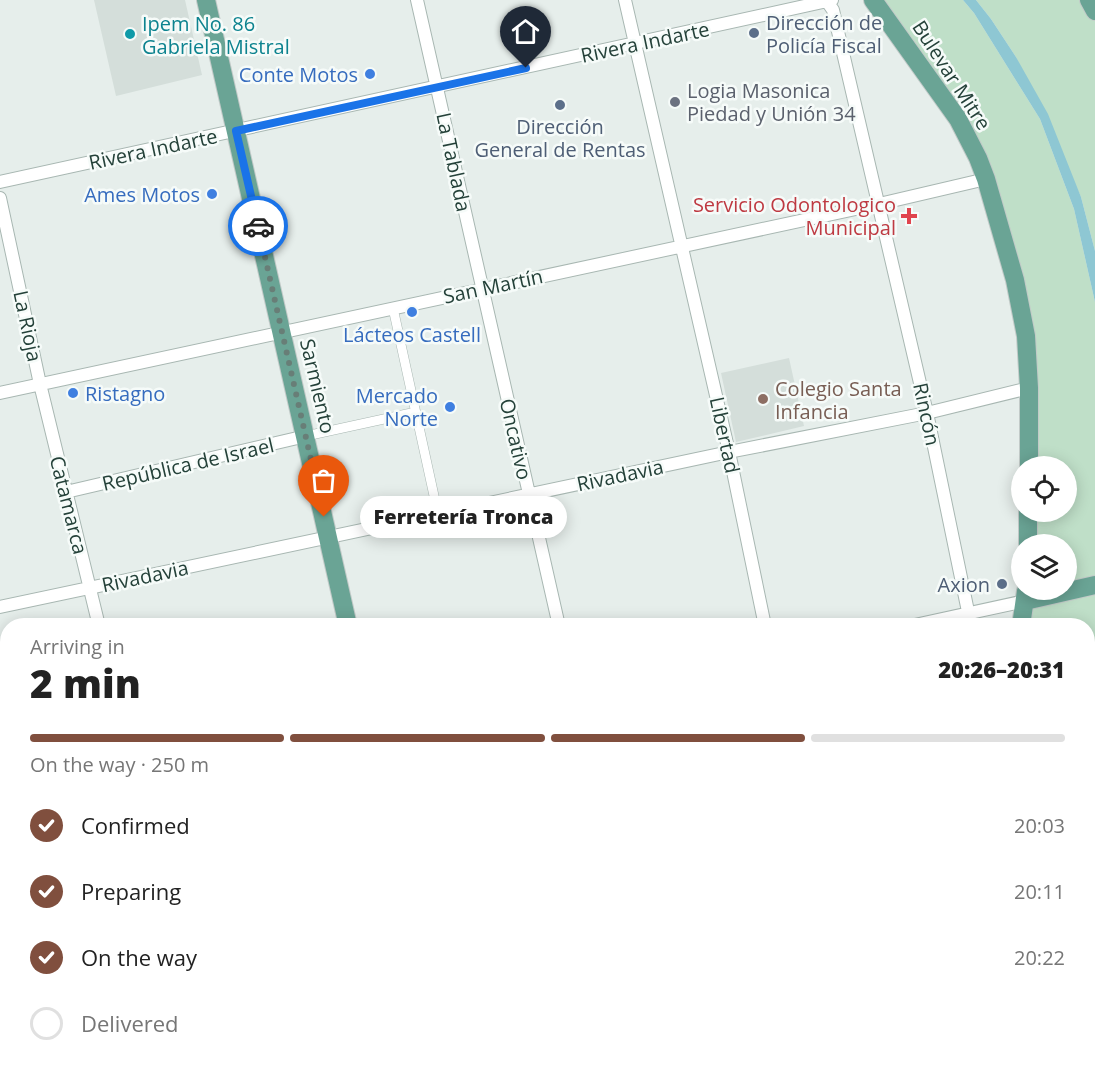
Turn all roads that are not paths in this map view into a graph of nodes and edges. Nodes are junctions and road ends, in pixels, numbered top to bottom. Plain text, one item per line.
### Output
1 (206, 0) edge
2 (417, 0) edge
3 (625, 0) edge
4 (828, 0) edge
5 (873, 0) edge
6 (1089, 0) edge
7 (1095, 11) edge
8 (635, 44) junction
9 (438, 87) junction
10 (236, 131) junction
11 (986, 178) junction
12 (0, 182) edge
13 (0, 198) edge
14 (879, 204) junction
15 (682, 245) junction
16 (482, 288) junction
17 (393, 308) junction
18 (282, 332) junction
19 (40, 384) junction
20 (1029, 388) junction
21 (0, 393) edge
22 (416, 412) junction
23 (927, 413) junction
24 (306, 436) junction
25 (729, 452) junction
26 (1029, 456) edge
27 (66, 492) junction
28 (529, 494) junction
29 (438, 514) junction
30 (329, 537) junction
31 (1095, 585) edge
32 (89, 588) junction
33 (1077, 589) edge
34 (1012, 600) edge
35 (1025, 600) edge
36 (0, 607) edge
37 (969, 612) junction
38 (97, 618) edge
39 (346, 618) edge
40 (557, 618) edge
41 (763, 618) edge
42 (944, 618) edge
43 (970, 618) edge
44 (1022, 618) edge

1 - 10 main road, Sarmiento
2 - 9 street, La Tablada
3 - 8 street, Libertad
4 - 8 street, Rivera Indarte
4 - 14 street, Rincón
5 - 11 main road, Bulevar Mitre
6 - 7 main road
8 - 9 street, Rivera Indarte
8 - 15 street, Libertad
9 - 10 street, Rivera Indarte
9 - 16 street, La Tablada
10 - 12 street, Rivera Indarte
10 - 18 main road, Sarmiento
11 - 14 street, San Martín
11 - 20 main road, Bulevar Mitre
13 - 19 street, La Rioja
14 - 15 street, San Martín
14 - 23 street, Rincón
15 - 16 street, San Martín
15 - 25 street, Libertad
16 - 17 street, San Martín
16 - 28 street, Oncativo
17 - 18 street, San Martín
17 - 22 street
18 - 19 street, San Martín
18 - 24 main road, Sarmiento
19 - 21 street, San Martín
19 - 27 street, Catamarca
20 - 23 street, Rivadavia
20 - 26 main road, Bulevar Mitre
22 - 24 street, República de Israel
22 - 29 street
23 - 25 street, Rivadavia
23 - 37 street, Rincón
24 - 27 street, República de Israel
24 - 30 main road, Sarmiento
25 - 28 street, Rivadavia
25 - 41 street, Libertad
27 - 32 street, Catamarca
28 - 29 street, Rivadavia
28 - 40 street, Oncativo
29 - 30 street, Rivadavia
30 - 32 street, Rivadavia
30 - 39 main road, Sarmiento
31 - 33 main road
32 - 36 street, Rivadavia
32 - 38 street, Catamarca
34 - 37 street
35 - 44 main road
37 - 42 street
37 - 43 street, Rincón

